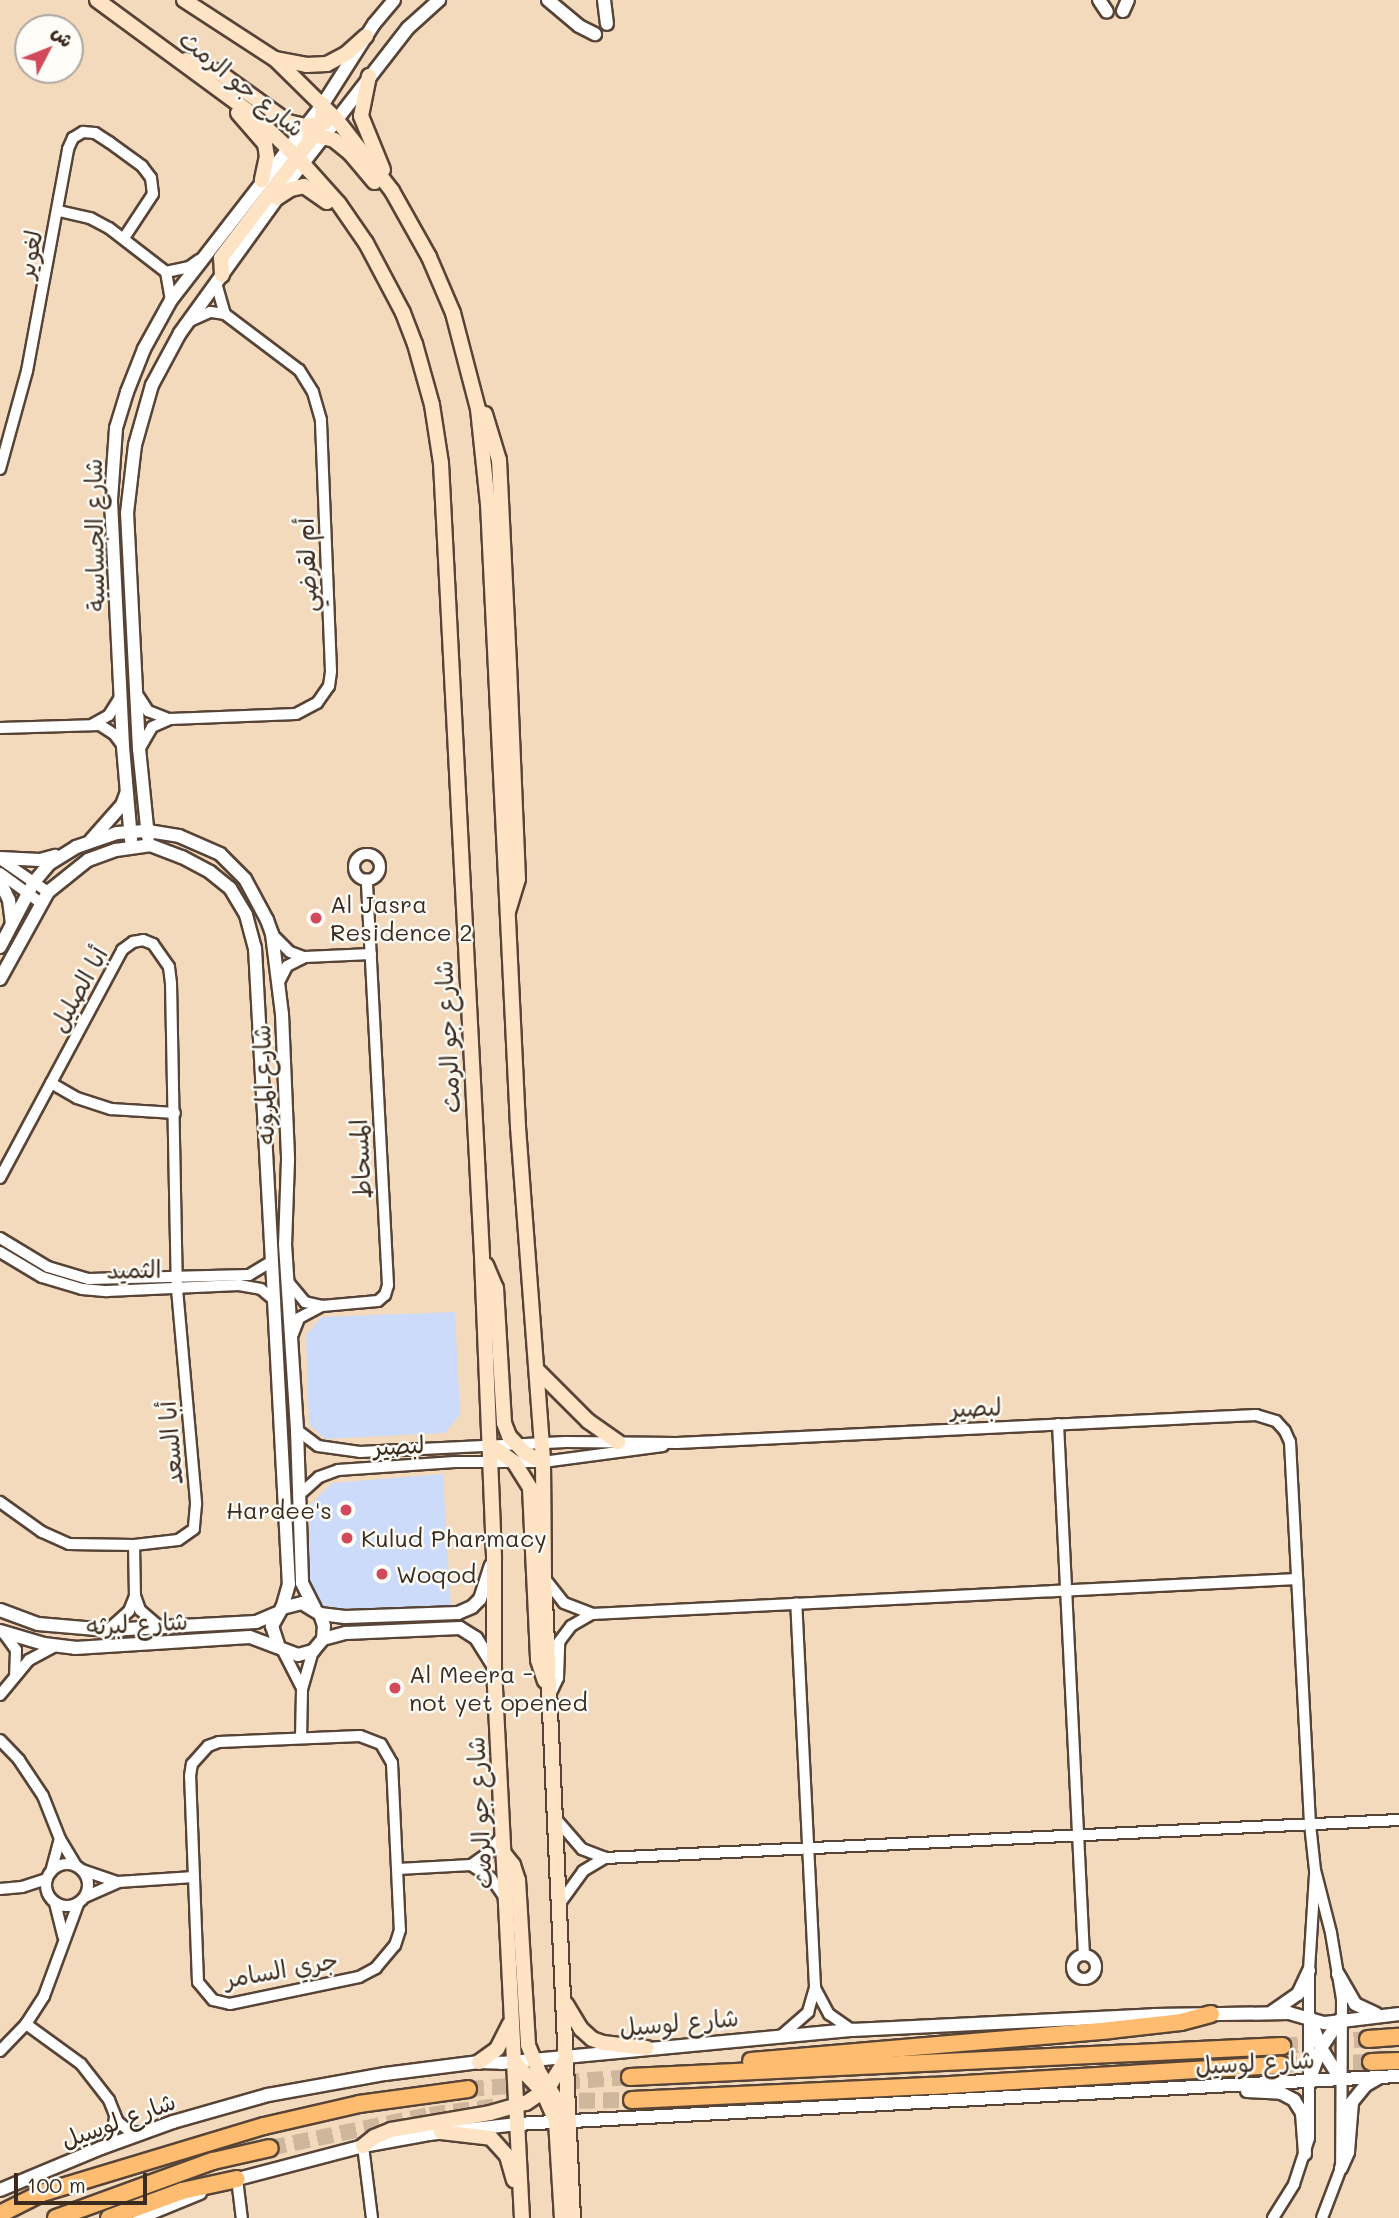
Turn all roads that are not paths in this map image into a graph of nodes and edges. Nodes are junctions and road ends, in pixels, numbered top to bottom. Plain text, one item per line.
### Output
1 (97, 0) edge
2 (184, 0) edge
3 (394, 0) edge
4 (439, 0) edge
5 (548, 0) edge
6 (604, 0) edge
7 (1099, 0) edge
8 (1107, 12) dead end
9 (607, 24) dead end
10 (595, 34) dead end
11 (366, 36) junction
12 (175, 57) junction
13 (275, 59) junction
14 (369, 76) junction
15 (220, 90) junction
16 (323, 104) junction
17 (337, 120) junction
18 (317, 130) junction
19 (296, 156) junction
20 (262, 180) junction
21 (392, 191) junction
22 (277, 198) junction
23 (59, 211) junction
24 (347, 215) junction
25 (415, 230) junction
26 (124, 238) junction
27 (203, 258) junction
28 (166, 272) junction
29 (219, 279) junction
30 (171, 300) junction
31 (225, 314) junction
32 (187, 323) junction
33 (0, 469) edge
34 (136, 689) junction
35 (121, 696) junction
36 (170, 719) junction
37 (90, 725) junction
38 (0, 729) edge
39 (123, 746) junction
40 (139, 748) junction
41 (126, 793) junction
42 (145, 802) junction
43 (130, 832) junction
44 (179, 836) junction
45 (149, 838) junction
46 (88, 842) junction
47 (133, 846) junction
48 (66, 852) junction
49 (0, 858) edge
50 (0, 873) edge
51 (367, 880) dead end
52 (0, 881) edge
53 (31, 888) junction
54 (45, 897) junction
55 (12, 928) junction
56 (272, 934) junction
57 (0, 947) edge
58 (371, 954) junction
59 (304, 957) junction
60 (0, 979) edge
61 (277, 988) junction
62 (51, 1083) junction
63 (175, 1113) junction
64 (0, 1178) edge
65 (0, 1238) edge
66 (0, 1251) edge
67 (482, 1257) junction
68 (271, 1262) junction
69 (289, 1283) junction
70 (177, 1284) junction
71 (274, 1300) junction
72 (322, 1306) junction
73 (292, 1338) junction
74 (537, 1370) junction
75 (1058, 1424) junction
76 (297, 1430) junction
77 (618, 1442) junction
78 (541, 1443) junction
79 (677, 1443) junction
80 (489, 1444) junction
81 (517, 1444) junction
82 (490, 1462) junction
83 (514, 1462) junction
84 (543, 1462) junction
85 (299, 1495) junction
86 (0, 1502) edge
87 (134, 1545) junction
88 (494, 1559) junction
89 (544, 1578) junction
90 (1297, 1579) junction
91 (1066, 1590) junction
92 (135, 1596) junction
93 (796, 1603) junction
94 (0, 1610) edge
95 (279, 1611) junction
96 (317, 1611) junction
97 (592, 1614) junction
98 (163, 1629) junction
99 (108, 1630) junction
100 (2, 1632) edge
101 (323, 1639) junction
102 (55, 1646) junction
103 (281, 1648) junction
104 (313, 1651) junction
105 (494, 1668) junction
106 (15, 1675) junction
107 (302, 1689) junction
108 (0, 1695) edge
109 (550, 1695) junction
110 (301, 1738) junction
111 (0, 1740) edge
112 (556, 1819) junction
113 (1399, 1820) edge
114 (1310, 1824) junction
115 (503, 1835) junction
116 (1078, 1836) junction
117 (60, 1839) junction
118 (808, 1849) junction
119 (504, 1854) junction
120 (604, 1858) junction
121 (471, 1865) junction
122 (78, 1868) junction
123 (398, 1870) junction
124 (1315, 1870) junction
125 (49, 1875) junction
126 (194, 1877) junction
127 (118, 1882) junction
128 (22, 1887) junction
129 (0, 1889) edge
130 (52, 1900) junction
131 (81, 1901) junction
132 (507, 1902) junction
133 (560, 1903) junction
134 (64, 1940) junction
135 (1084, 1955) dead end
136 (1309, 1970) junction
137 (1338, 1974) junction
138 (815, 1987) junction
139 (564, 1999) junction
140 (1269, 2013) junction
141 (1211, 2014) junction
142 (1399, 2014) edge
143 (1380, 2015) junction
144 (512, 2016) junction
145 (1310, 2018) junction
146 (1340, 2020) junction
147 (26, 2024) junction
148 (852, 2030) junction
149 (782, 2035) junction
150 (1399, 2037) edge
151 (1368, 2039) tunnel mouth
152 (1282, 2046) tunnel mouth
153 (647, 2048) junction
154 (1321, 2048) junction
155 (0, 2051) edge
156 (566, 2056) junction
157 (533, 2060) junction
158 (1399, 2061) edge
159 (479, 2062) junction
160 (514, 2062) junction
161 (1371, 2062) tunnel mouth
162 (1281, 2065) tunnel mouth
163 (712, 2072) junction
164 (1399, 2076) edge
165 (630, 2077) tunnel mouth
166 (1380, 2077) junction
167 (1340, 2079) junction
168 (1230, 2086) junction
169 (1310, 2087) junction
170 (468, 2089) tunnel mouth
171 (546, 2090) junction
172 (1340, 2094) junction
173 (632, 2100) tunnel mouth
174 (516, 2106) junction
175 (114, 2116) junction
176 (563, 2120) junction
177 (517, 2124) junction
178 (147, 2131) junction
179 (441, 2132) junction
180 (106, 2146) junction
181 (363, 2146) junction
182 (270, 2148) tunnel mouth
183 (1305, 2154) junction
184 (161, 2156) junction
185 (1341, 2168) junction
186 (237, 2179) junction
187 (0, 2190) edge
188 (520, 2191) junction
189 (0, 2204) edge
190 (0, 2214) edge
191 (56, 2218) edge
192 (109, 2218) edge
193 (139, 2218) edge
194 (242, 2218) edge
195 (372, 2218) edge
196 (522, 2218) edge
197 (562, 2218) edge
198 (573, 2218) edge
199 (1273, 2218) edge
200 (1322, 2218) edge

1 - 12 main road, شارع جو الرمث
2 - 13 main road, شارع جو الرمث
3 - 11 street
4 - 14 street
5 - 10 street
6 - 9 street
7 - 8 street
11 - 13 main road
11 - 16 street
12 - 15 main road, شارع جو الرمث
12 - 18 main road
13 - 16 main road, شارع جو الرمث
14 - 17 street
14 - 21 main road
15 - 19 main road, شارع جو الرمث
15 - 20 main road
16 - 17 main road, شارع جو الرمث
16 - 18 main road
17 - 18 main road
17 - 21 main road, شارع جو الرمث
18 - 19 main road
18 - 25 main road
19 - 20 street, شارع الجساسية
19 - 22 street, شارع الجساسية
19 - 24 main road, شارع جو الرمث
19 - 29 main road
20 - 27 street, شارع الجساسية
21 - 25 main road, شارع جو الرمث
22 - 24 main road
22 - 29 street, شارع الجساسية
23 - 26 street, لغوير
23 - 26 street, لغوير
23 - 33 street, لغوير
24 - 67 main road, شارع جو الرمث
25 - 74 main road, شارع جو الرمث
26 - 28 street, لغوير
27 - 28 street
27 - 30 street, شارع الجساسية
28 - 30 street
29 - 31 street
29 - 32 street, شارع الجساسية
30 - 35 street, شارع الجساسية
31 - 32 street
31 - 36 street, أم لقرضي
32 - 34 street, شارع الجساسية
34 - 36 street
34 - 40 street, شارع الجساسية
35 - 37 street
35 - 39 street, شارع الجساسية
36 - 40 street
37 - 38 street
37 - 39 street
39 - 41 street, شارع الجساسية
40 - 42 street, شارع الجساسية
41 - 43 street, شارع الجساسية
41 - 46 street
42 - 44 street
42 - 45 street, شارع الجساسية
43 - 45 street, شارع المرونه
43 - 46 street, شارع المرونه
43 - 47 street, شارع الجساسية
44 - 45 street, شارع المرونه
44 - 56 street, شارع المرونه
45 - 47 street, شارع المرونه
45 - 68 street, شارع المرونه
46 - 48 street, شارع المرونه
47 - 54 street, شارع المرونه
48 - 49 street
48 - 53 street, شارع المرونه
49 - 53 street
50 - 53 street
51 - 58 street, المسحاط
52 - 55 street
53 - 54 street
53 - 55 street, شارع المرونه
54 - 60 street, شارع المرونه
55 - 57 street, شارع المرونه
56 - 59 street
56 - 61 street, شارع المرونه
58 - 59 street
58 - 72 street, المسحاط
59 - 61 street
61 - 69 street, شارع المرونه
62 - 63 street
62 - 63 street, أبا الصليل
62 - 64 street, أبا الصليل
63 - 70 street, أبا الصليل
65 - 70 street, الثميد
66 - 70 street, الثميد
67 - 80 main road, شارع جو الرمث
67 - 81 main road
68 - 70 street, الثميد
68 - 71 street, شارع المرونه
69 - 72 street
69 - 73 street, شارع المرونه
70 - 71 street, الثميد
70 - 87 street, أبا السعد
71 - 95 street, شارع المرونه
72 - 73 street
73 - 76 street, شارع المرونه
74 - 77 main road
74 - 78 main road, شارع جو الرمث
75 - 79 street, لبصير
75 - 90 street, لبصير
75 - 91 street
76 - 80 street, لبصير
76 - 85 street, شارع المرونه
77 - 78 street, لبصير
77 - 79 street, لبصير
78 - 81 street, لبصير
78 - 84 main road, شارع جو الرمث
79 - 84 street, لبصير
80 - 81 street, لبصير
80 - 82 main road, شارع جو الرمث
80 - 83 main road
81 - 84 main road
82 - 83 street, لبصير
82 - 85 street, لبصير
82 - 88 main road, شارع جو الرمث
83 - 84 street, لبصير
83 - 109 main road
84 - 89 main road, شارع جو الرمث
85 - 96 street, شارع المرونه
86 - 87 street, أبا السعد
87 - 92 street
88 - 96 street
88 - 105 main road, شارع جو الرمث
89 - 97 street
89 - 109 main road, شارع جو الرمث
90 - 91 street
90 - 114 street
91 - 93 street
91 - 116 street
92 - 98 street
92 - 99 street
93 - 97 street
93 - 118 street
94 - 99 street, شارع لبرثه
95 - 96 street
95 - 98 street, شارع لبرثه
95 - 103 street
96 - 101 street
97 - 109 street
98 - 99 street, شارع لبرثه
100 - 102 street, شارع لبرثه
100 - 106 street
101 - 104 street
101 - 105 street
102 - 103 street, شارع لبرثه
102 - 106 street
103 - 104 street
103 - 107 street
104 - 107 street
105 - 115 main road, شارع جو الرمث
106 - 108 street
107 - 110 street
109 - 112 main road, شارع جو الرمث
110 - 123 street, جري السامر
110 - 126 street, جري السامر
111 - 117 street
112 - 120 street
112 - 133 main road, شارع جو الرمث
113 - 114 street
114 - 116 street
114 - 124 street
115 - 119 main road, شارع جو الرمث
115 - 121 street
116 - 118 street
116 - 135 street
117 - 122 street
117 - 125 street
118 - 120 street
118 - 138 street
119 - 132 main road, شارع جو الرمث
119 - 157 main road
120 - 133 street
121 - 123 street
121 - 132 street
122 - 125 street
122 - 127 street
122 - 131 street
123 - 126 street, جري السامر
124 - 136 street
124 - 137 street
125 - 128 street
125 - 130 street
126 - 127 street
127 - 131 street
128 - 129 street
128 - 130 street
130 - 131 street
130 - 134 street
131 - 134 street
132 - 144 main road, شارع جو الرمث
133 - 139 main road, شارع جو الرمث
134 - 147 street
136 - 140 street
136 - 145 street
137 - 143 street
137 - 146 street
138 - 148 street
138 - 149 street
139 - 153 main road
139 - 156 main road, شارع جو الرمث
140 - 141 street, شارع لوسيل
140 - 145 street, شارع لوسيل
141 - 148 street, شارع لوسيل
141 - 163 highway
142 - 143 street, شارع لوسيل
143 - 146 street, شارع لوسيل
144 - 159 main road
144 - 160 main road, شارع جو الرمث
145 - 146 street, شارع لوسيل
145 - 154 street
145 - 169 street
146 - 154 street
146 - 167 street
147 - 155 street
147 - 175 street
148 - 149 street, شارع لوسيل
149 - 153 street, شارع لوسيل
150 - 151 highway
152 - 163 highway, شارع لوسيل
153 - 156 street, شارع لوسيل
154 - 167 street
154 - 169 street
156 - 157 street, شارع لوسيل
156 - 171 main road
156 - 176 main road, شارع جو الرمث
157 - 160 street, شارع لوسيل
157 - 171 main road
158 - 161 highway
159 - 160 street, شارع لوسيل
159 - 178 street, شارع لوسيل
160 - 171 main road
160 - 174 main road, شارع جو الرمث
162 - 173 highway, شارع لوسيل
163 - 165 highway, شارع لوسيل
164 - 166 street, شارع لوسيل
166 - 167 street, شارع لوسيل
166 - 185 street
167 - 169 street, شارع لوسيل
167 - 172 street
168 - 169 street, شارع لوسيل
168 - 176 street, شارع لوسيل
168 - 183 street
169 - 172 street
169 - 183 street
170 - 184 highway, شارع لوسيل
171 - 174 main road
171 - 176 main road
172 - 185 street
174 - 177 main road, شارع جو الرمث
174 - 181 main road
175 - 178 street
175 - 180 street
176 - 177 street, شارع لوسيل
176 - 197 main road
176 - 198 main road
177 - 179 street, شارع لوسيل
177 - 188 main road, شارع جو الرمث
178 - 180 street, شارع لوسيل
179 - 181 street, شارع لوسيل
179 - 188 main road
180 - 187 street, شارع لوسيل
181 - 186 street, شارع لوسيل
181 - 195 street
182 - 191 highway
183 - 199 street
184 - 189 highway
184 - 190 highway, شارع لوسيل
185 - 200 street
186 - 192 highway
186 - 193 street, شارع لوسيل
186 - 194 street
188 - 196 main road

